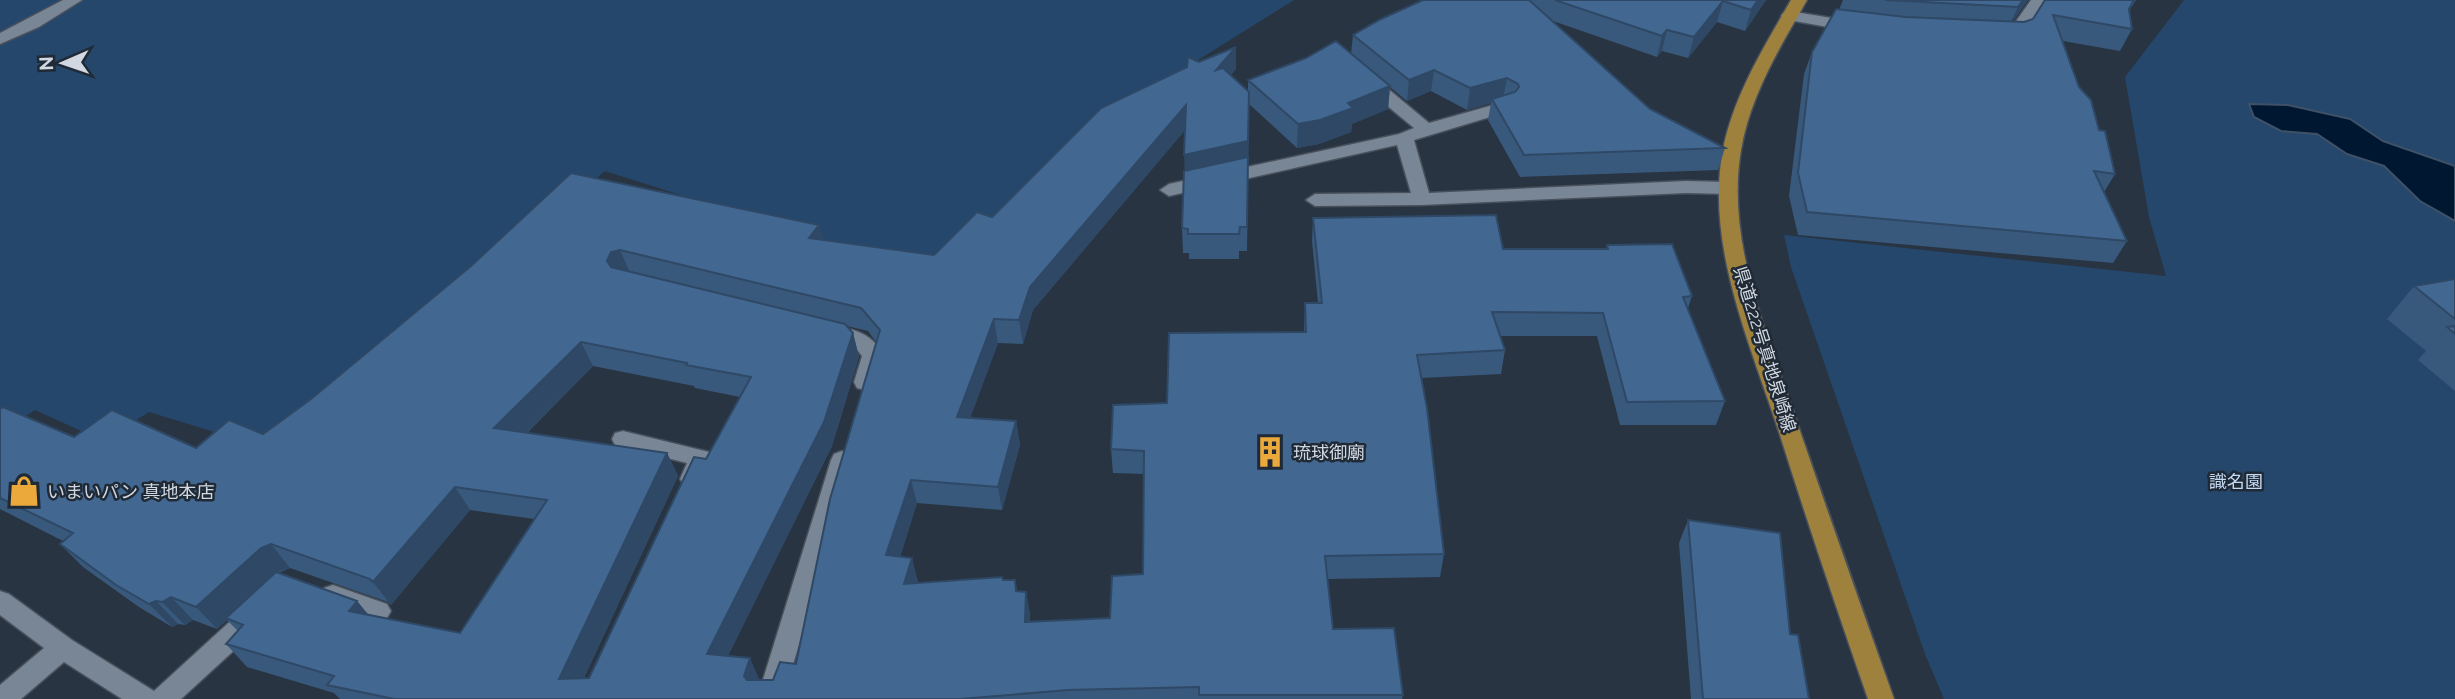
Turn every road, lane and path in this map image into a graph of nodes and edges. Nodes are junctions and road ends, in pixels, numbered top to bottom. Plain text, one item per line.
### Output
1 (74, 0) edge
2 (2039, 0) edge
3 (1794, 8) edge
4 (1868, 27) edge
5 (1989, 36) edge
6 (0, 38) edge
7 (1357, 72) edge
8 (1504, 107) edge
9 (1426, 128) junction
10 (1404, 138) junction
11 (1728, 188) junction
12 (1169, 190) dead end
13 (1422, 199) junction
14 (1315, 200) dead end
15 (806, 326) edge
16 (857, 408) edge
17 (849, 435) edge
18 (623, 439) dead end
19 (683, 496) edge
20 (316, 589) edge
21 (271, 599) edge
22 (0, 601) edge
23 (378, 611) dead end
24 (64, 648) junction
25 (2, 699) edge
26 (144, 699) edge
27 (163, 699) edge
28 (770, 699) edge
29 (1881, 699) edge

1 - 6 street
2 - 5 street
3 - 4 street
3 - 11 main road, 県道222号真地泉崎線
7 - 9 street
8 - 9 street
9 - 10 street
10 - 12 street
10 - 13 street
11 - 13 street
11 - 29 main road, 県道222号真地泉崎線
13 - 14 street
15 - 16 street
17 - 28 street
18 - 19 street
20 - 23 street
21 - 27 street
22 - 24 street
24 - 25 street
24 - 26 street

